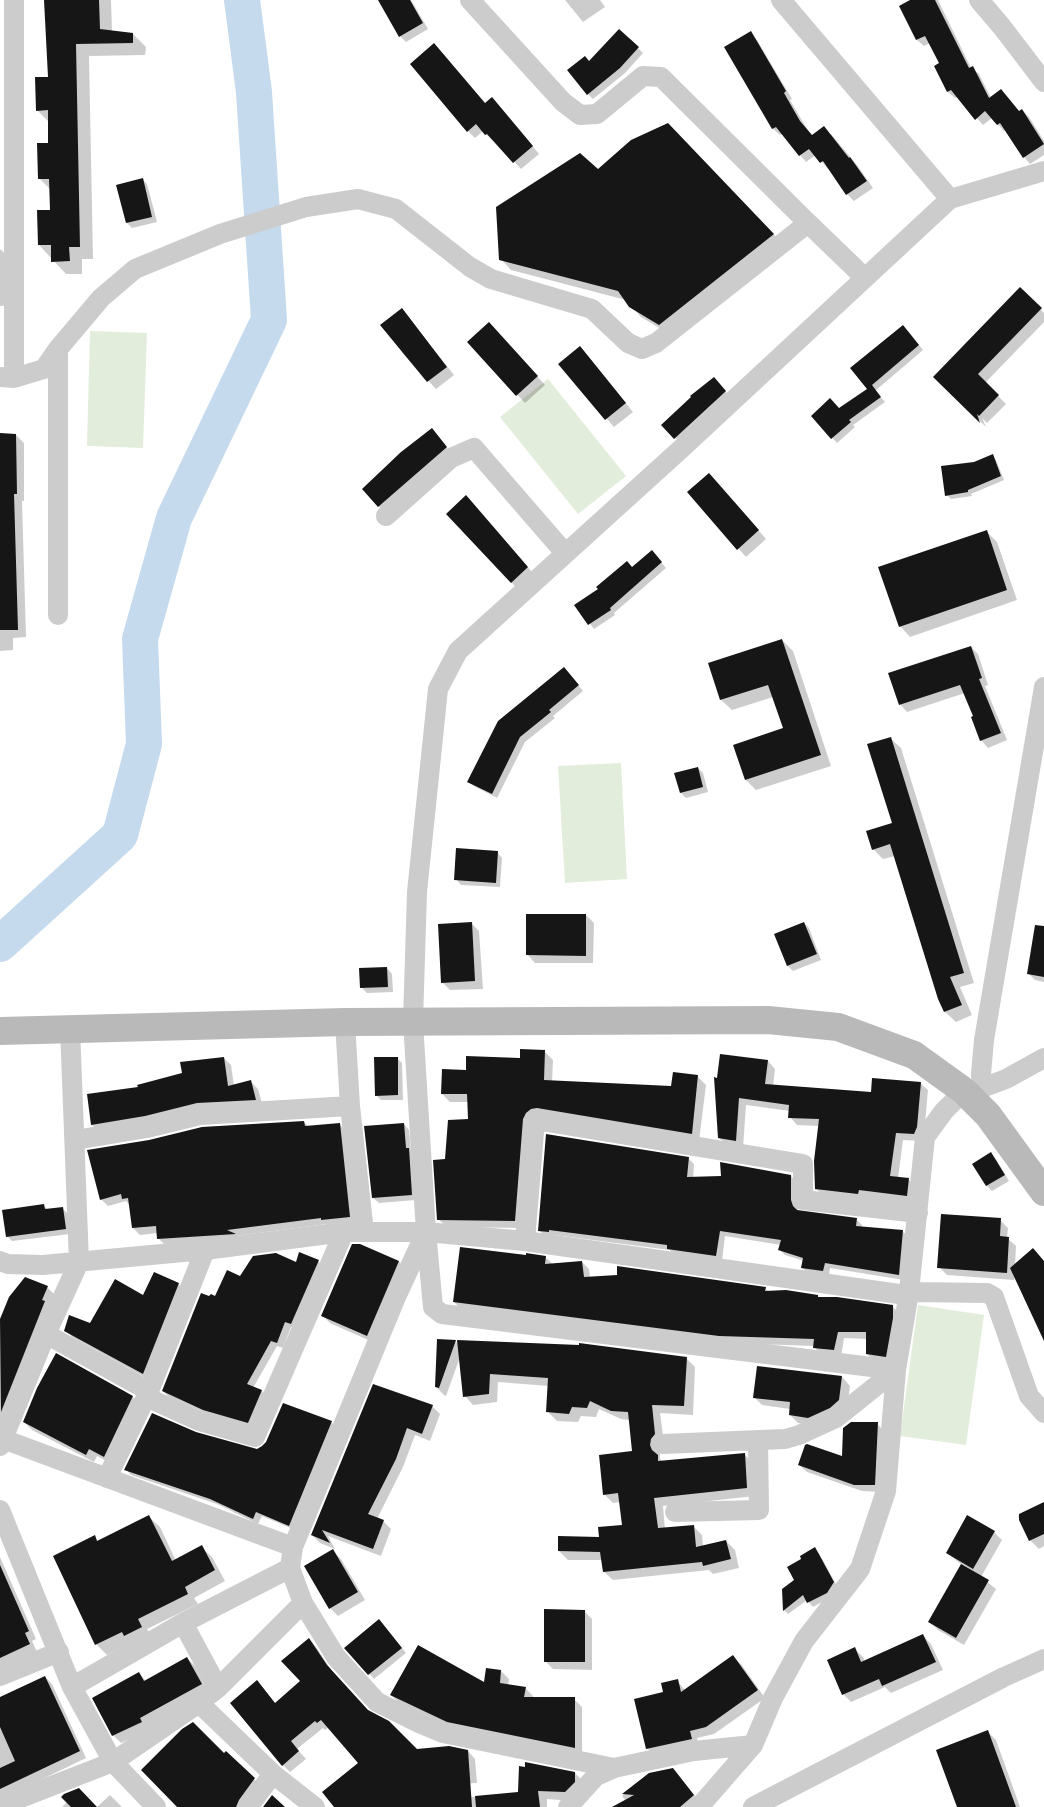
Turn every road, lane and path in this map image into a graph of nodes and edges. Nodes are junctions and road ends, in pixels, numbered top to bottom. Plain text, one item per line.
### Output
1 (14, 0) edge
2 (470, 0) edge
3 (781, 0) edge
4 (979, 0) edge
5 (1044, 82) edge
6 (1044, 171) edge
7 (950, 199) junction
8 (808, 222) junction
9 (865, 278) junction
10 (58, 349) junction
11 (7, 378) edge
12 (386, 516) dead end
13 (565, 554) junction
14 (58, 614) dead end
15 (1044, 687) edge
16 (1035, 793) edge
17 (345, 1022) junction
18 (413, 1022) junction
19 (70, 1028) junction
20 (0, 1031) edge
21 (1044, 1058) edge
22 (973, 1092) junction
23 (350, 1106) junction
24 (75, 1140) junction
25 (1044, 1192) edge
26 (918, 1213) junction
27 (344, 1232) junction
28 (364, 1232) junction
29 (426, 1232) junction
30 (525, 1241) junction
31 (205, 1250) junction
32 (0, 1261) edge
33 (78, 1262) junction
34 (909, 1292) junction
35 (46, 1334) junction
36 (896, 1370) junction
37 (148, 1394) junction
38 (1044, 1413) edge
39 (758, 1440) junction
40 (2, 1442) edge
41 (662, 1444) dead end
42 (107, 1478) junction
43 (0, 1510) edge
44 (675, 1512) dead end
45 (293, 1547) junction
46 (290, 1568) junction
47 (303, 1603) junction
48 (183, 1624) junction
49 (58, 1652) junction
50 (1044, 1659) edge
51 (0, 1676) edge
52 (72, 1687) junction
53 (218, 1688) junction
54 (199, 1703) junction
55 (753, 1745) junction
56 (113, 1762) junction
57 (614, 1768) junction
58 (273, 1774) junction
59 (7, 1805) edge
60 (156, 1807) edge
61 (248, 1807) edge
62 (315, 1807) edge
63 (568, 1807) edge
64 (699, 1807) edge
65 (753, 1807) edge

1 - 11 street
2 - 8 street
3 - 7 street
4 - 5 street
6 - 7 street
7 - 9 street
8 - 9 street
8 - 10 street
9 - 13 street
10 - 11 street
10 - 14 street
12 - 13 street
13 - 18 street
15 - 16 street
16 - 22 street
17 - 18 main road
17 - 19 main road
17 - 23 street
18 - 22 main road
18 - 29 street
19 - 20 main road
19 - 24 street
21 - 22 street
22 - 25 main road
22 - 26 street
23 - 24 street
23 - 28 street
24 - 33 street
26 - 30 street
26 - 34 street
27 - 28 street
27 - 31 street
27 - 37 street
28 - 29 street
29 - 30 street
29 - 36 street
29 - 45 street
30 - 34 street
31 - 33 street
31 - 37 street
32 - 33 street
33 - 35 street
34 - 36 street
34 - 38 street
35 - 37 street
35 - 40 street
36 - 39 street
36 - 55 street
37 - 42 street
39 - 41 street
39 - 44 street
40 - 42 street
42 - 45 street
43 - 49 street
45 - 46 street
46 - 47 street
46 - 48 street
47 - 53 street
47 - 57 street
48 - 52 street
48 - 53 street
49 - 51 street
49 - 52 street
50 - 65 street
52 - 56 street
53 - 54 street
54 - 56 street
54 - 58 street
55 - 57 street
55 - 64 street
56 - 59 street
56 - 60 street
57 - 63 street
58 - 61 street
58 - 62 street

